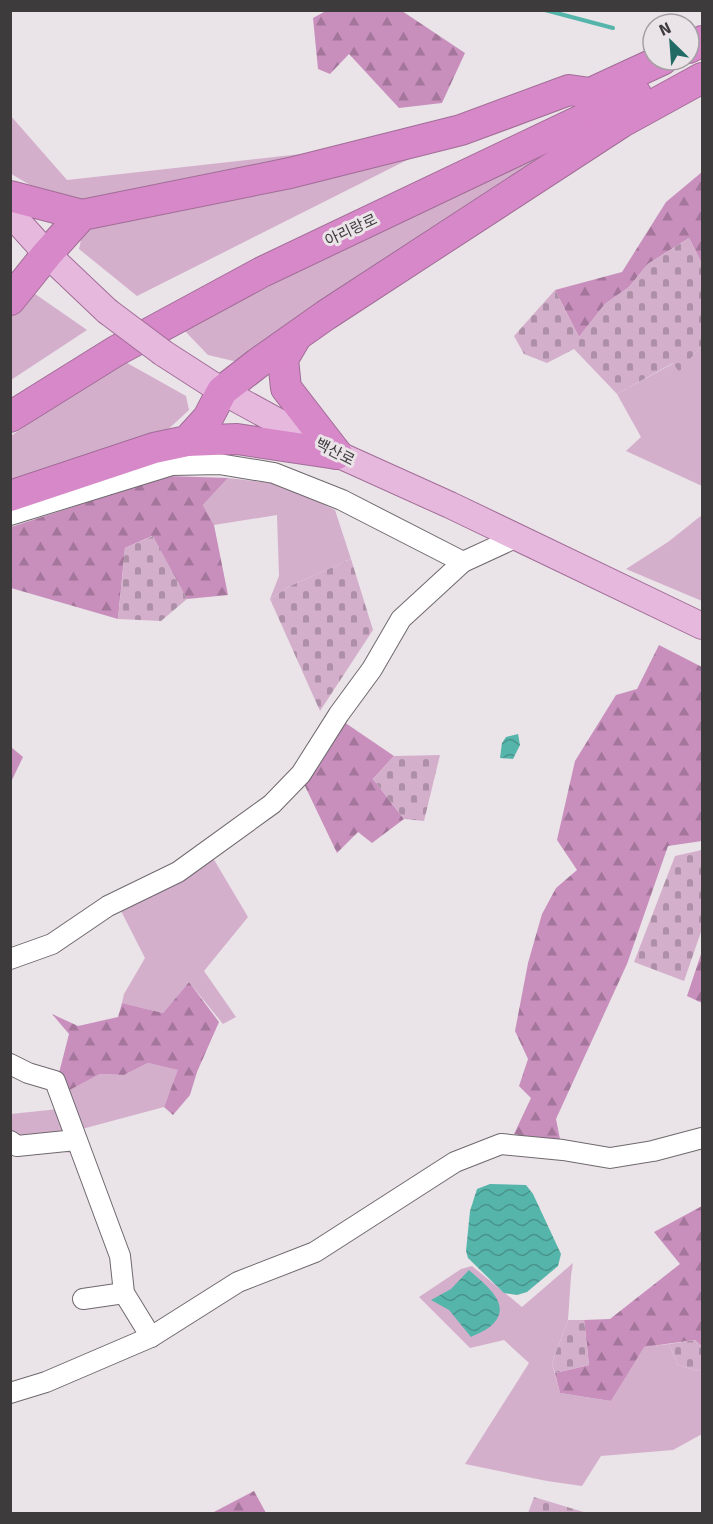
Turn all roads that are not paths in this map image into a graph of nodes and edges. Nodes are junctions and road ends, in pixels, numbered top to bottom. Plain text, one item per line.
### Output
1 (702, 62) edge
2 (641, 70) edge
3 (702, 78) edge
4 (590, 93) junction
5 (10, 196) edge
6 (10, 213) edge
7 (82, 215) junction
8 (47, 254) junction
9 (10, 300) edge
10 (296, 337) junction
11 (222, 391) junction
12 (10, 395) edge
13 (10, 417) edge
14 (187, 441) junction
15 (337, 454) junction
16 (10, 496) edge
17 (10, 515) edge
18 (515, 538) junction
19 (463, 562) junction
20 (702, 626) edge
21 (10, 959) edge
22 (10, 1064) edge
23 (702, 1138) edge
24 (75, 1140) junction
25 (10, 1141) edge
26 (124, 1293) junction
27 (83, 1299) dead end
28 (151, 1337) junction
29 (10, 1393) edge

1 - 13 highway, 아리랑로
2 - 4 highway, 아리랑로
3 - 10 highway
4 - 7 highway
4 - 12 highway, 아리랑로
5 - 7 highway
6 - 8 main road, 백산로
7 - 8 highway
8 - 9 highway
8 - 11 main road, 백산로, bridge
10 - 11 highway
10 - 15 highway
11 - 14 highway
11 - 15 main road, 백산로
14 - 15 highway
14 - 16 highway
15 - 18 main road, 백산로
17 - 19 street
18 - 19 street
18 - 20 main road, 백산로
19 - 21 street
22 - 24 street
23 - 28 street
24 - 25 street
24 - 26 street
26 - 27 street
26 - 28 street
28 - 29 street

